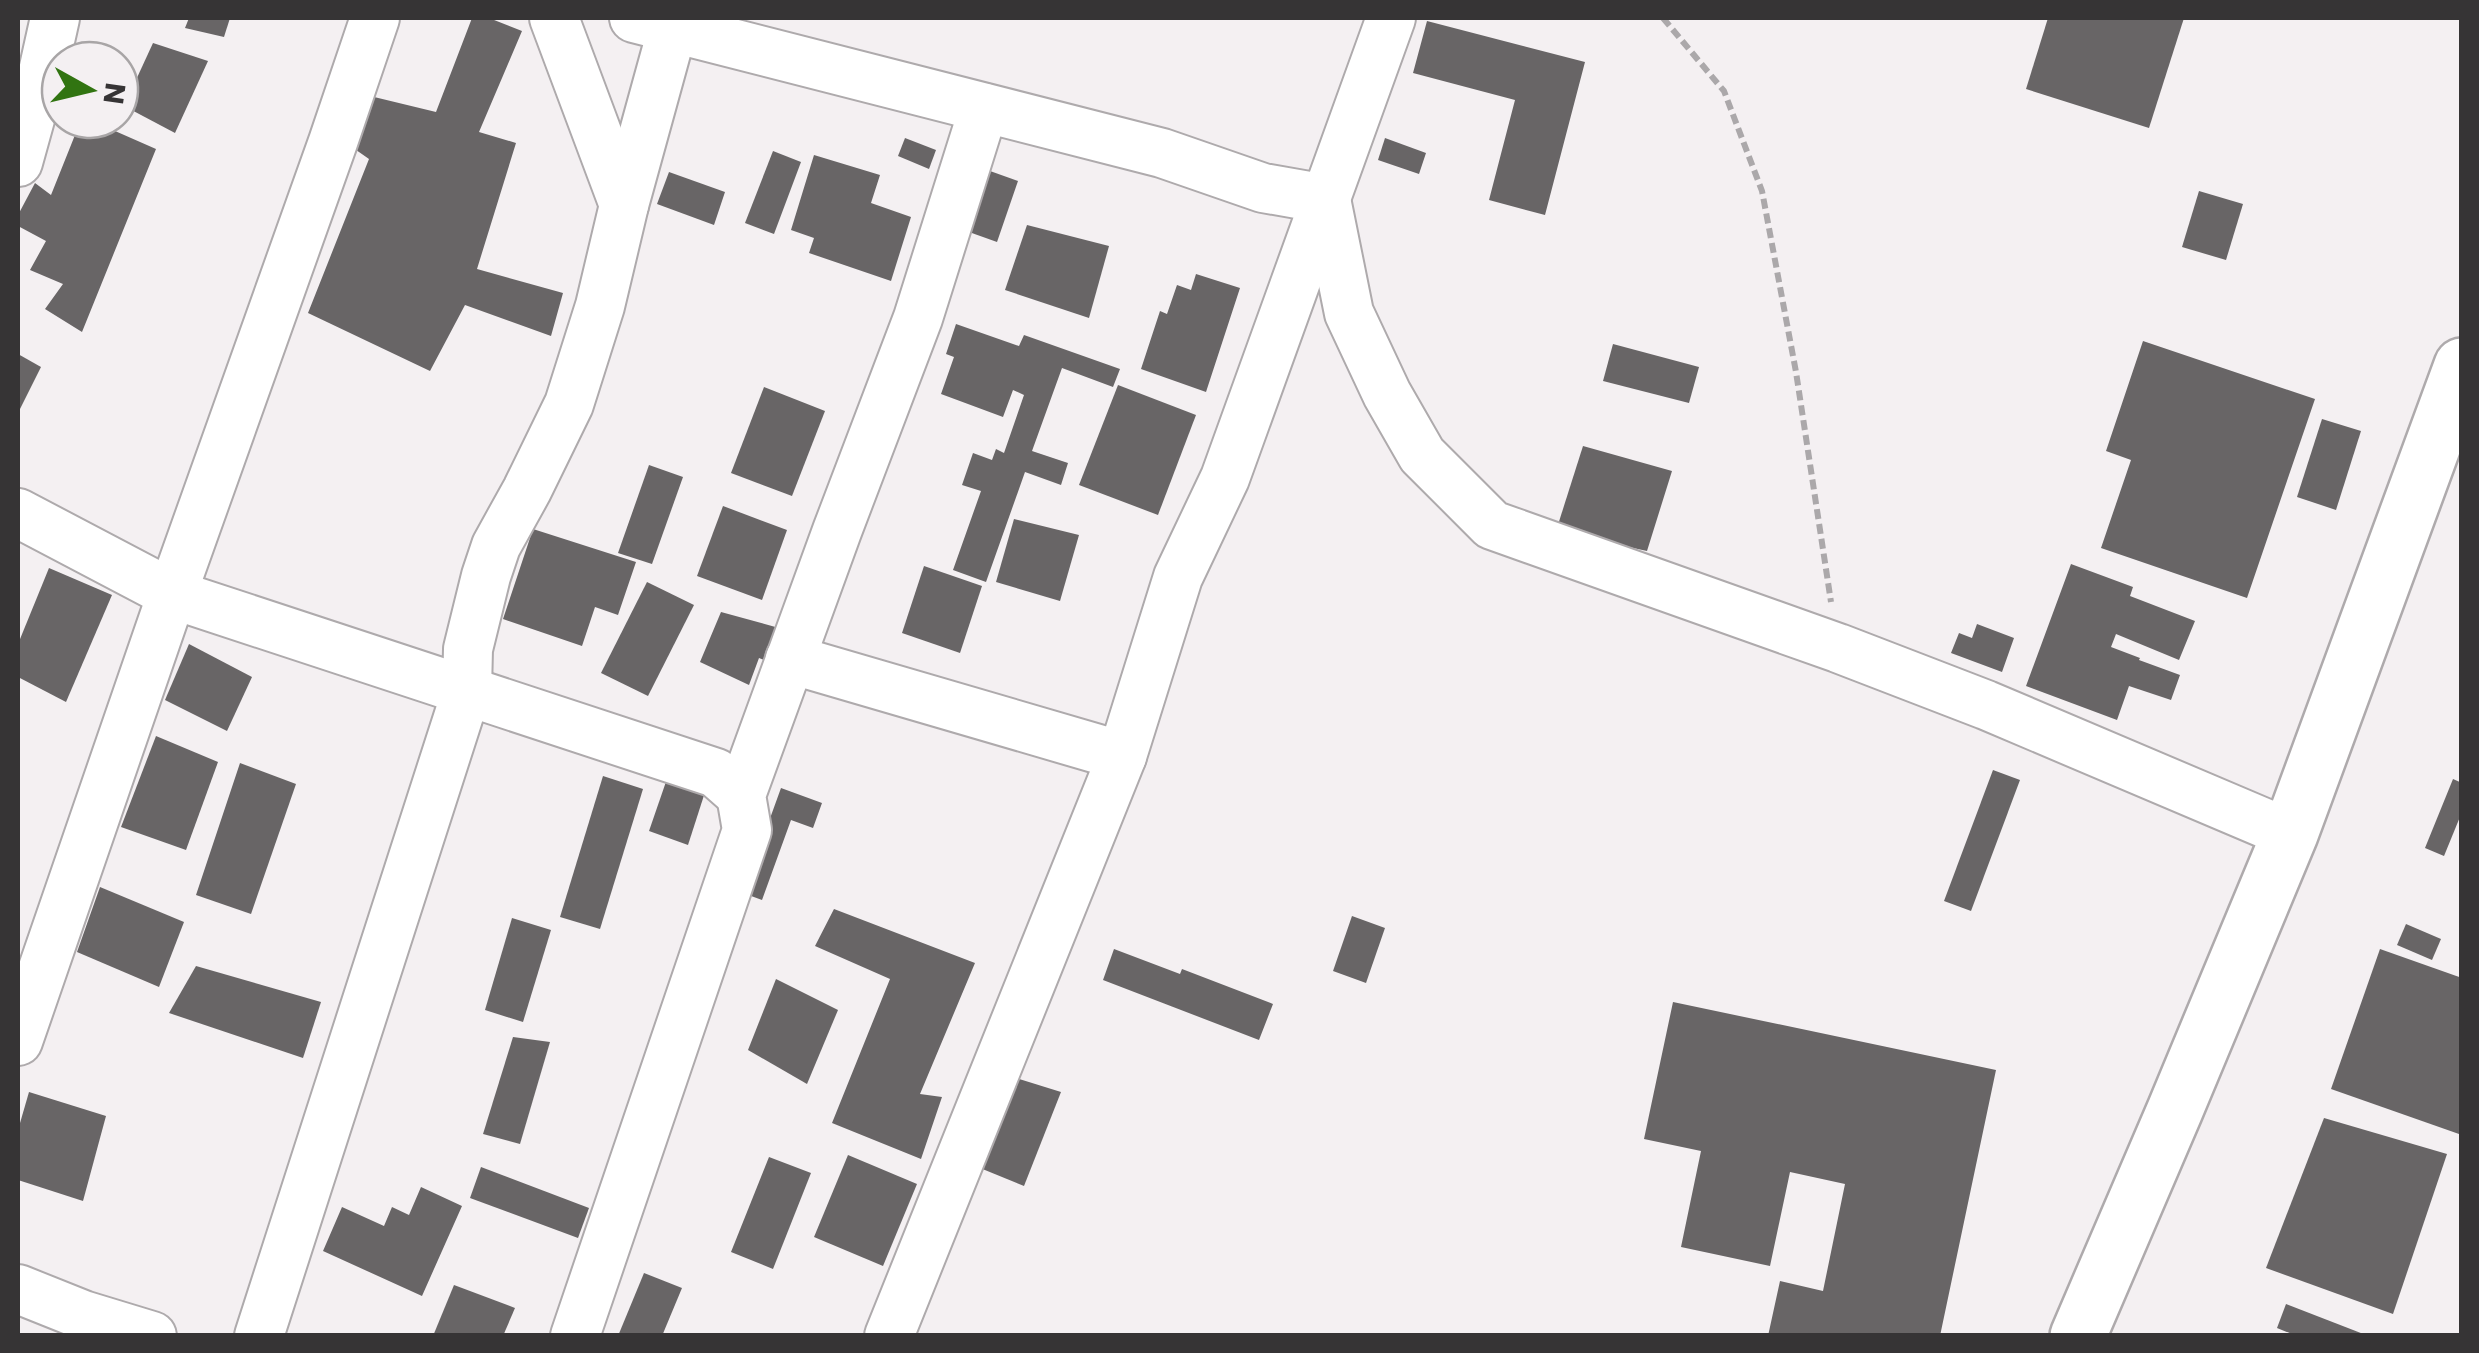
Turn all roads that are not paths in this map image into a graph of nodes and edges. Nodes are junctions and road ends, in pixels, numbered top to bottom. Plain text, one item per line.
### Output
1 (54, 18) edge
2 (374, 18) edge
3 (554, 18) edge
4 (1391, 18) edge
5 (654, 22) edge
6 (984, 108) junction
7 (18, 162) edge
8 (1326, 200) junction
9 (624, 205) junction
10 (2462, 366) edge
11 (2452, 424) edge
12 (18, 513) edge
13 (172, 594) junction
14 (790, 659) junction
15 (467, 690) junction
16 (1122, 756) junction
17 (741, 795) junction
18 (2290, 834) junction
19 (18, 1041) edge
20 (18, 1289) edge
21 (152, 1336) edge
22 (259, 1336) edge
23 (575, 1336) edge
24 (889, 1336) edge
25 (2078, 1336) edge

1 - 7 street
2 - 13 street
3 - 9 street
4 - 8 street
5 - 6 street
5 - 9 street
6 - 8 street
6 - 14 street
8 - 16 street
8 - 18 street
9 - 15 street
10 - 11 main road
11 - 18 main road
12 - 13 street
13 - 15 street
13 - 19 street
14 - 16 street
14 - 17 street
15 - 17 street
15 - 22 street
16 - 24 street
17 - 23 street
18 - 25 main road
20 - 21 street

